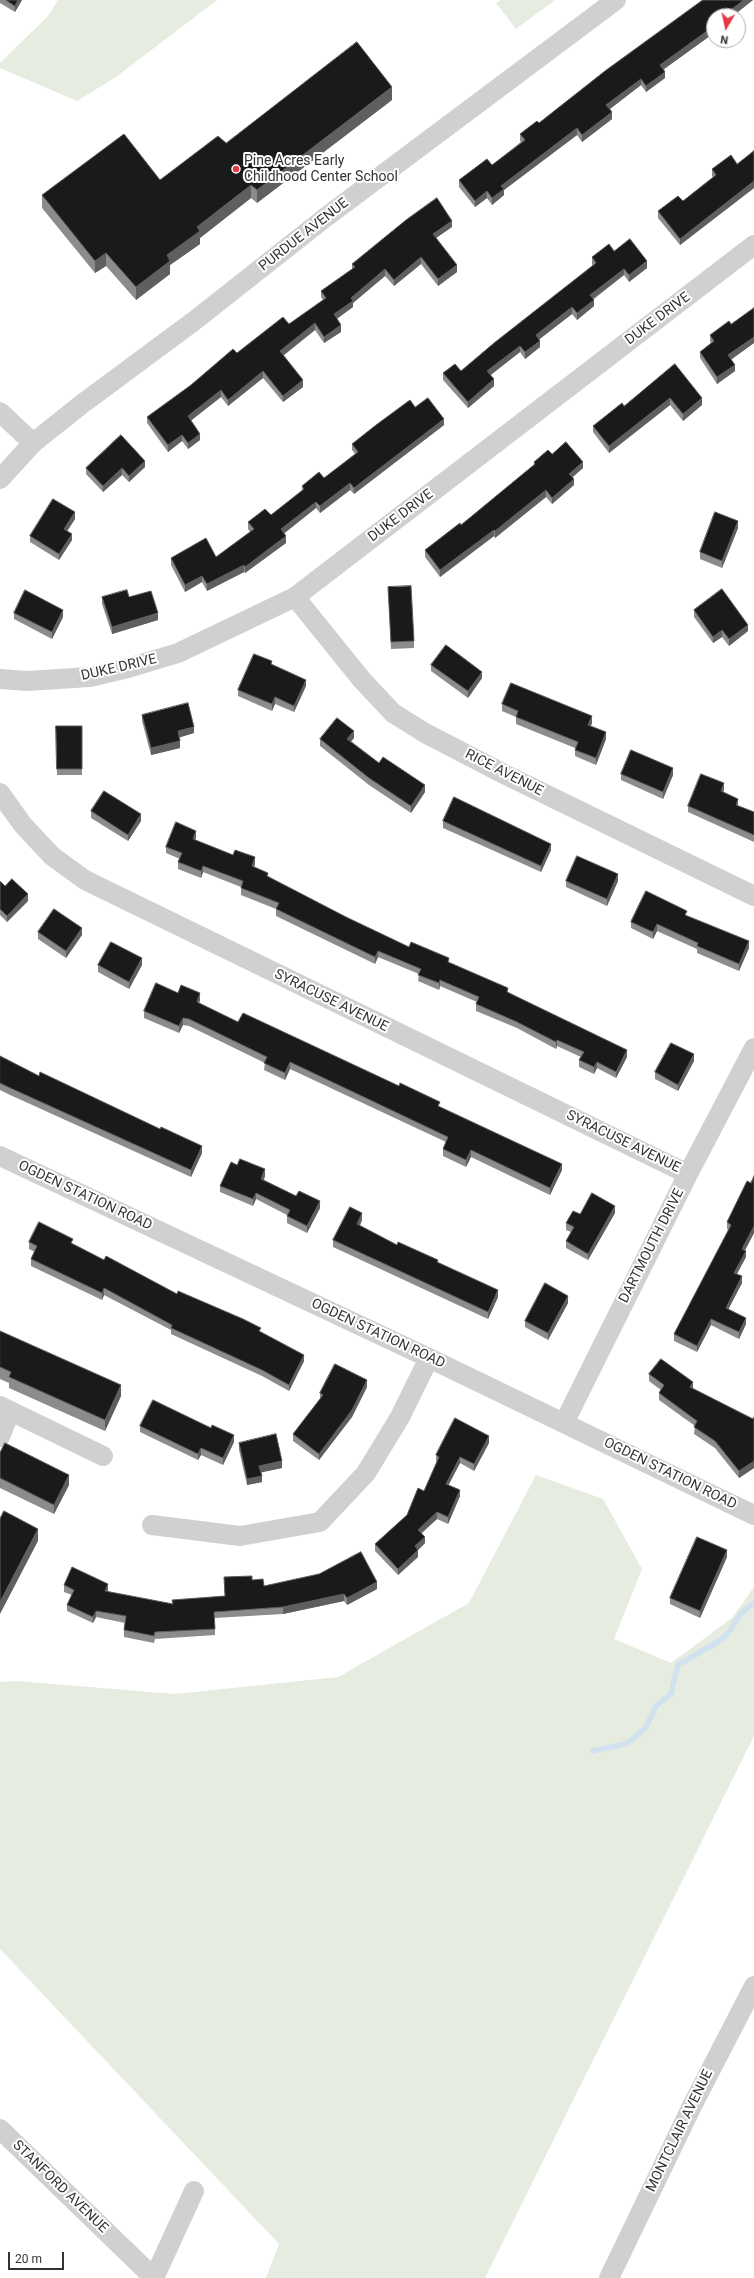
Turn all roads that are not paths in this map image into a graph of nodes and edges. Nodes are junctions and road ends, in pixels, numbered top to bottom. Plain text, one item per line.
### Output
1 (616, 0) edge
2 (754, 246) edge
3 (0, 412) edge
4 (33, 443) junction
5 (0, 480) edge
6 (295, 597) junction
7 (0, 679) edge
8 (0, 793) edge
9 (754, 896) edge
10 (754, 1048) edge
11 (0, 1156) edge
12 (688, 1174) junction
13 (429, 1358) junction
14 (5, 1408) edge
15 (564, 1423) junction
16 (0, 1437) edge
17 (103, 1456) dead end
18 (754, 1515) edge
19 (152, 1524) dead end
20 (754, 1986) edge
21 (0, 2128) edge
22 (194, 2192) dead end
23 (154, 2278) edge
24 (609, 2278) edge

1 - 4 street, PURDUE AVENUE
2 - 6 street, DUKE DRIVE
3 - 4 street
4 - 5 street, PURDUE AVENUE
6 - 7 street, DUKE DRIVE
6 - 9 street, RICE AVENUE
8 - 12 street, SYRACUSE AVENUE
10 - 12 street, DARTMOUTH DRIVE
11 - 13 street, OGDEN STATION ROAD
12 - 15 street, DARTMOUTH DRIVE
13 - 15 street, OGDEN STATION ROAD
13 - 19 street
14 - 16 street
14 - 17 street
15 - 18 street, OGDEN STATION ROAD
20 - 24 street, MONTCLAIR AVENUE
21 - 23 street, STANFORD AVENUE
22 - 23 street

